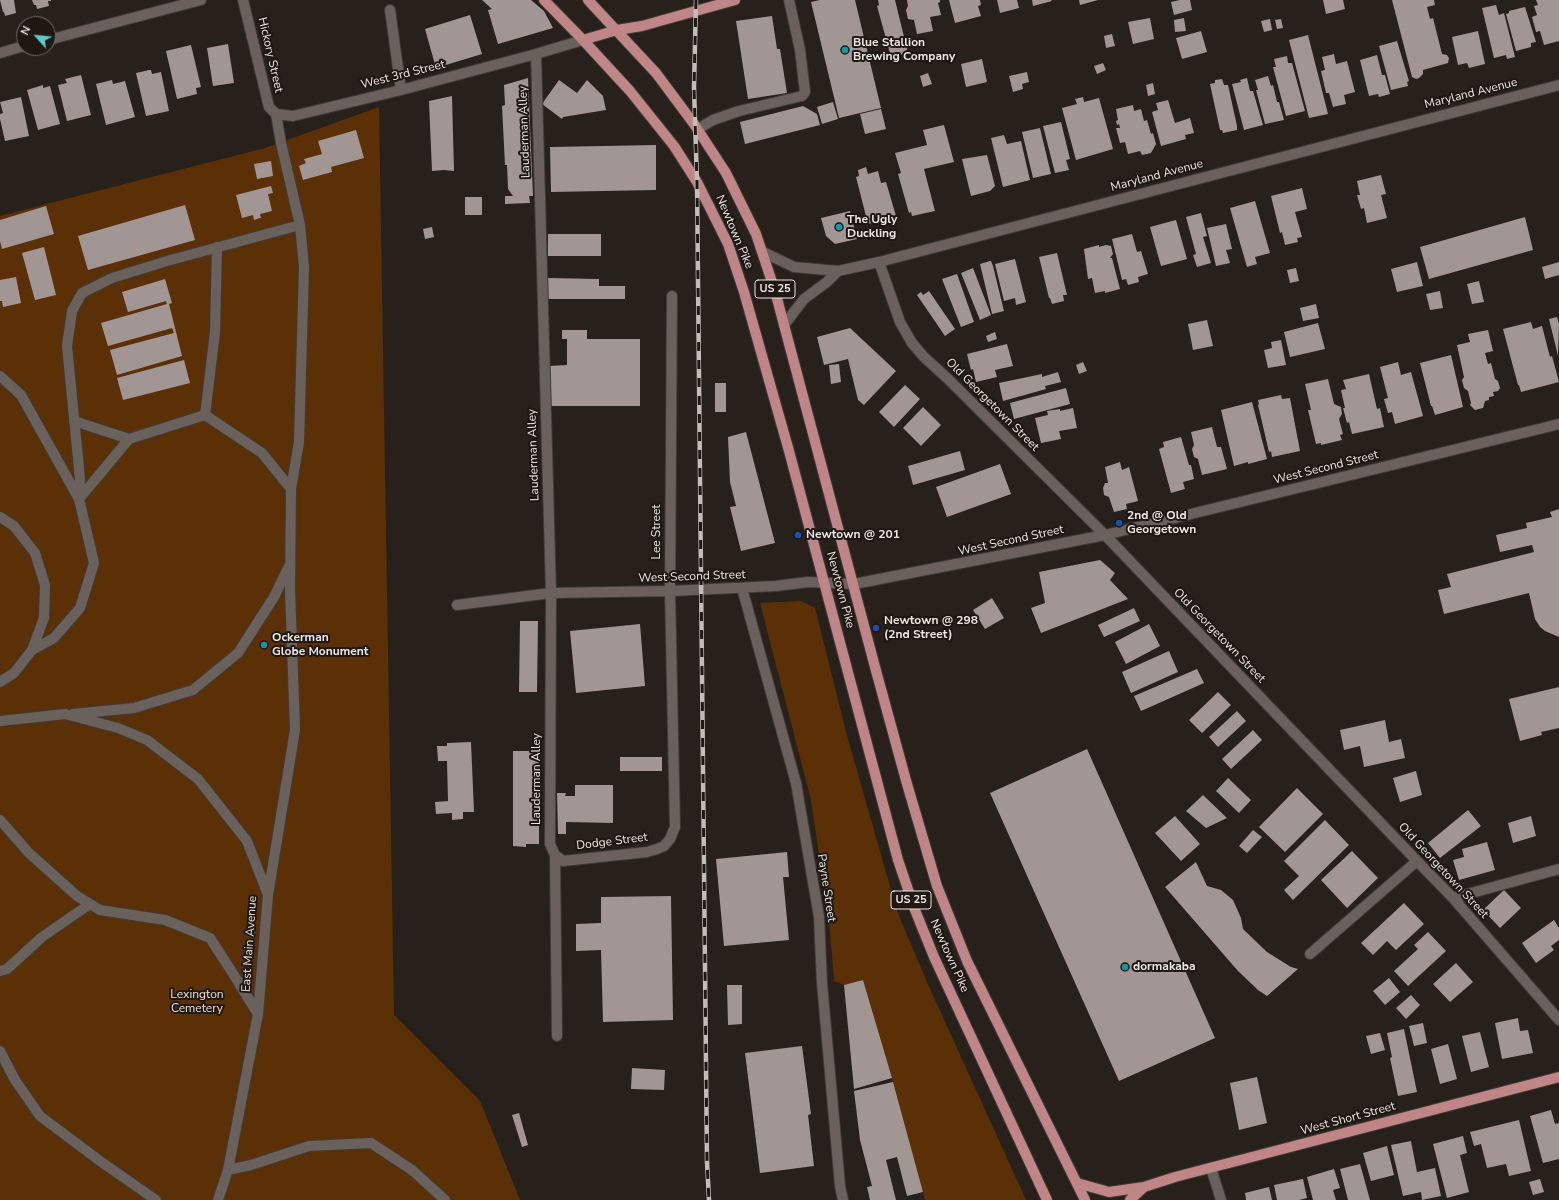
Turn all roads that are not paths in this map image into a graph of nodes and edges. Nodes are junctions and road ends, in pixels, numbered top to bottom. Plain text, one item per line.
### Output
1 (201, 0) edge
2 (244, 0) edge
3 (544, 0) edge
4 (588, 0) edge
5 (735, 0) edge
6 (789, 0) edge
7 (390, 10) dead end
8 (617, 30) junction
9 (56, 38) edge
10 (583, 40) junction
11 (16, 48) edge
12 (0, 53) edge
13 (536, 54) junction
14 (1559, 85) edge
15 (401, 90) junction
16 (276, 114) junction
17 (698, 129) junction
18 (300, 225) junction
19 (217, 247) junction
20 (763, 252) junction
21 (879, 262) junction
22 (838, 271) junction
23 (672, 296) dead end
24 (784, 325) junction
25 (0, 376) edge
26 (206, 415) junction
27 (74, 421) junction
28 (1559, 424) edge
29 (129, 439) junction
30 (291, 489) junction
31 (79, 499) junction
32 (0, 517) edge
33 (1105, 535) junction
34 (290, 562) junction
35 (824, 582) junction
36 (854, 584) junction
37 (742, 588) junction
38 (670, 591) junction
39 (551, 594) junction
40 (457, 605) dead end
41 (32, 650) junction
42 (0, 682) edge
43 (65, 714) junction
44 (0, 721) edge
45 (0, 820) edge
46 (670, 839) joint
47 (555, 855) junction
48 (1417, 861) junction
49 (1559, 869) edge
50 (268, 895) junction
51 (1453, 898) junction
52 (90, 904) junction
53 (1310, 954) dead end
54 (0, 971) edge
55 (258, 1014) junction
56 (1559, 1020) edge
57 (557, 1036) dead end
58 (0, 1051) edge
59 (1559, 1077) edge
60 (1211, 1168) junction
61 (228, 1170) junction
62 (1077, 1183) junction
63 (1144, 1187) junction
64 (156, 1200) edge
65 (218, 1200) edge
66 (444, 1200) edge
67 (843, 1200) edge
68 (1047, 1200) edge
69 (1085, 1200) edge
70 (1130, 1200) edge
71 (1221, 1200) edge

1 - 9 street
2 - 16 street, Hickory Street
3 - 10 main road, Newtown Pike / US 25
4 - 8 main road, Newtown Pike / US 25
5 - 8 main road
6 - 17 street
7 - 15 street
8 - 10 main road
8 - 17 main road, Newtown Pike / US 25
10 - 13 street
10 - 35 main road, Newtown Pike / US 25
11 - 12 street
13 - 15 street, West 3rd Street
13 - 39 street, Lauderman Alley
14 - 21 street, Maryland Avenue
15 - 16 street, West 3rd Street
16 - 18 street, Hickory Street
17 - 20 main road, Newtown Pike / US 25
18 - 19 street
18 - 30 street, Hickory Street
19 - 26 street
19 - 27 street
20 - 22 street, Maryland Avenue
20 - 24 main road, Newtown Pike / US 25
21 - 22 street, Maryland Avenue
21 - 33 street, Old Georgetown Street
22 - 24 street
23 - 38 street, Lee Street
24 - 36 main road, Newtown Pike / US 25
25 - 31 street
26 - 29 street
26 - 30 street
27 - 29 street
27 - 31 street
28 - 33 street, West Second Street
29 - 31 street
30 - 34 street, Hickory Street
31 - 41 street
32 - 41 street
33 - 36 street, West Second Street
33 - 48 street, Old Georgetown Street
34 - 43 street
34 - 50 street, Hickory Street
35 - 36 street, West Second Street
35 - 37 street, West Second Street
35 - 68 main road, Newtown Pike / US 25
36 - 62 main road, Newtown Pike / US 25
37 - 38 street, West Second Street
37 - 67 street, Payne Street
38 - 39 street, West Second Street
38 - 46 street, Lee Street
39 - 40 street, West Second Street
39 - 47 street, Lauderman Alley
41 - 42 street
43 - 44 street, East Main Avenue
43 - 50 street, East Main Avenue
45 - 52 street
46 - 47 street, Dodge Street
47 - 57 street, Lauderman Alley
48 - 51 street, Old Georgetown Street
48 - 53 street
49 - 51 street
50 - 55 street, East Main Avenue
51 - 56 street, Old Georgetown Street
52 - 54 street
52 - 55 street
55 - 61 street, East Main Avenue
58 - 64 street
59 - 60 main road, West Short Street
60 - 63 main road, West Short Street
60 - 71 street
61 - 65 street, East Main Avenue
61 - 66 street
62 - 63 main road, West Short Street
62 - 69 main road, Newtown Pike / US 25
63 - 70 main road, West Short Street

